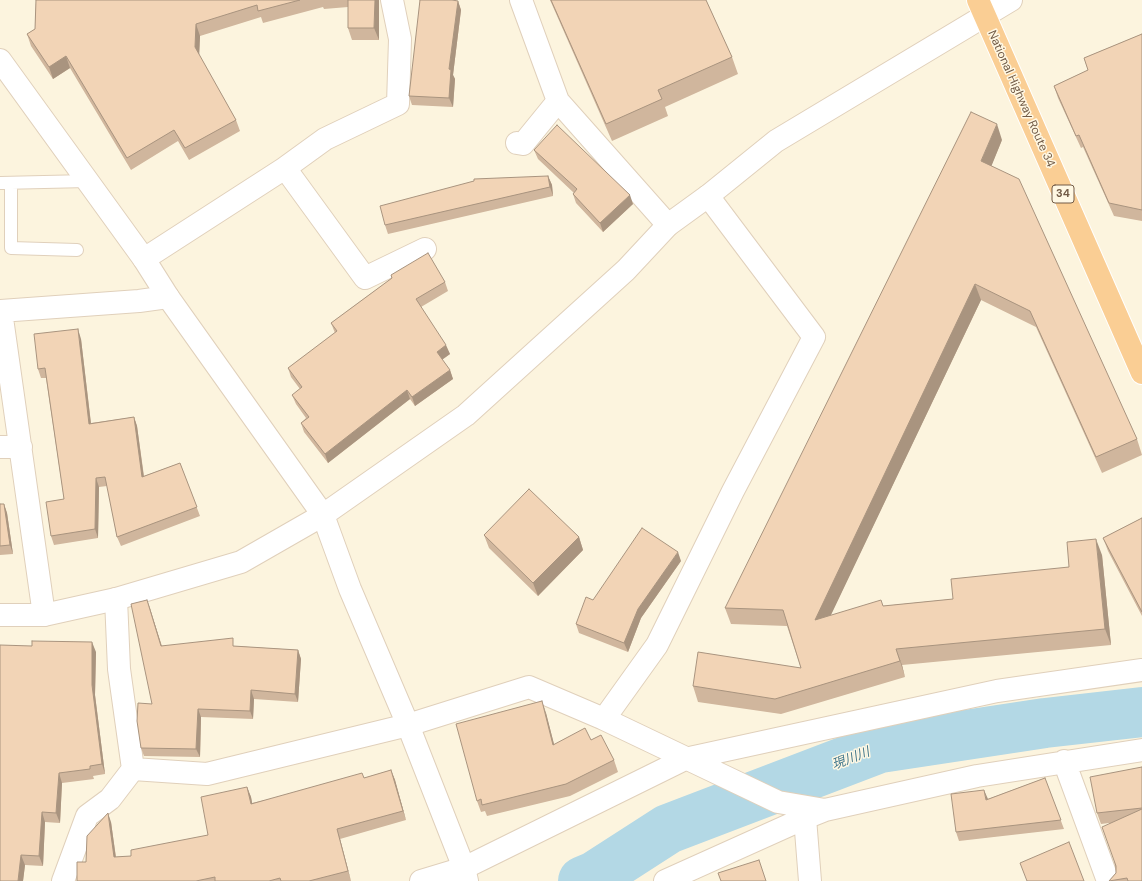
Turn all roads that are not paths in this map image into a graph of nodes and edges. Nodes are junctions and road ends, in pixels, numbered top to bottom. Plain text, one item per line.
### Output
1 (392, 0) edge
2 (521, 0) edge
3 (1011, 0) edge
4 (981, 8) edge
5 (0, 60) edge
6 (558, 101) junction
7 (517, 143) dead end
8 (285, 168) junction
9 (88, 181) junction
10 (5, 183) edge
11 (708, 196) junction
12 (668, 225) junction
13 (424, 249) dead end
14 (77, 250) dead end
15 (144, 259) junction
16 (168, 297) junction
17 (0, 312) edge
18 (1142, 373) edge
19 (11, 446) edge
20 (323, 515) junction
21 (116, 599) junction
22 (0, 615) edge
23 (44, 615) junction
24 (1142, 670) edge
25 (604, 719) junction
26 (408, 725) junction
27 (1142, 750) edge
28 (686, 759) junction
29 (1064, 761) junction
30 (133, 769) junction
31 (815, 814) junction
32 (465, 873) edge
33 (63, 881) edge
34 (421, 881) edge
35 (665, 881) edge
36 (810, 881) edge
37 (1108, 881) edge

1 - 8 street
2 - 6 street
3 - 4 street
4 - 11 street
4 - 18 highway, National Highway Route 34 / 34
5 - 9 street
6 - 7 street
6 - 12 street
8 - 13 street
8 - 15 street
9 - 10 lane
9 - 15 street
10 - 14 lane
11 - 12 street
11 - 25 street
12 - 20 street
15 - 16 street
16 - 17 street
16 - 20 street
17 - 19 street
19 - 23 street
20 - 21 street
20 - 26 street
21 - 23 street
21 - 30 street
22 - 23 street
24 - 28 street
25 - 26 street
25 - 28 street
26 - 30 street
26 - 32 street
27 - 29 street
28 - 31 street
28 - 32 street
29 - 31 street
29 - 37 street
30 - 33 street
31 - 35 street
31 - 36 street
32 - 34 street

